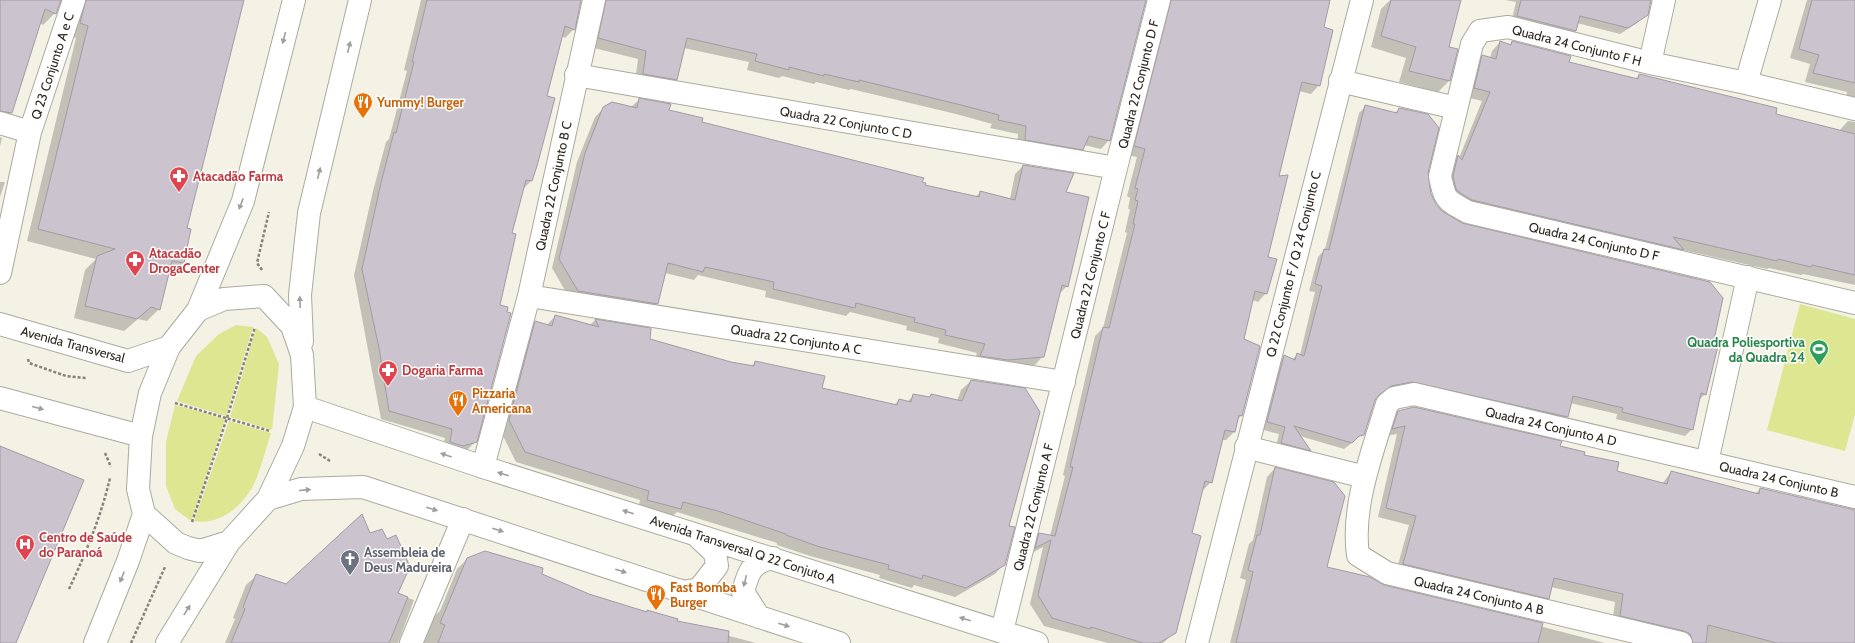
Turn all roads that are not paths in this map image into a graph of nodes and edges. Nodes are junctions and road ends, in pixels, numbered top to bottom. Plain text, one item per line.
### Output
1 (74, 0) edge
2 (294, 0) edge
3 (360, 0) edge
4 (594, 0) edge
5 (1159, 0) edge
6 (1362, 0) edge
7 (1664, 0) edge
8 (1770, 0) edge
9 (1650, 63) junction
10 (576, 75) junction
11 (1340, 81) junction
12 (1746, 83) junction
13 (1456, 108) junction
14 (1855, 109) edge
15 (0, 123) edge
16 (30, 132) junction
17 (1116, 168) junction
18 (0, 273) edge
19 (1748, 277) junction
20 (529, 296) junction
21 (1855, 303) edge
22 (198, 310) junction
23 (0, 324) edge
24 (169, 347) junction
25 (302, 355) junction
26 (1064, 382) junction
27 (0, 398) edge
28 (1394, 398) joint
29 (305, 407) junction
30 (142, 436) junction
31 (1246, 447) junction
32 (1707, 462) junction
33 (483, 467) junction
34 (1365, 477) junction
35 (1854, 491) edge
36 (268, 499) junction
37 (144, 514) junction
38 (462, 518) junction
39 (693, 532) junction
40 (229, 542) junction
41 (773, 558) junction
42 (670, 587) junction
43 (759, 617) junction
44 (1002, 631) junction
45 (95, 643) edge
46 (167, 643) edge
47 (411, 643) edge
48 (840, 643) edge
49 (1037, 643) edge
50 (1197, 643) edge
51 (1681, 643) edge

1 - 16 street, Q 23 Conjunto A e C
2 -> 22 street
25 -> 3 street
4 - 10 street, Quadra 22 Conjunto B C
5 - 17 street, Quadra 22 Conjunto D F
6 - 11 street, Q 22 Conjunto F / Q 24 Conjunto C
7 - 9 street
8 - 12 street
9 - 12 street, Quadra 24 Conjunto F H
9 - 13 street, Quadra 24 Conjunto F H
10 - 17 street, Quadra 22 Conjunto C D
10 - 20 street, Quadra 22 Conjunto B C
11 - 13 street
11 - 31 street, Q 22 Conjunto F / Q 24 Conjunto C
12 - 14 street, Quadra 24 Conjunto F H
13 - 19 street, Quadra 24 Conjunto D F
15 - 16 street
16 - 18 street, Q 23 Conjunto A e C
17 - 26 street, Quadra 22 Conjunto C F
19 - 21 street, Quadra 24 Conjunto D F
19 - 32 street
20 - 26 street, Quadra 22 Conjunto A C
20 - 33 street, Quadra 22 Conjunto B C
22 - 24 street
22 - 25 street
23 - 24 street, Avenida Transversal
24 - 30 street
25 - 29 street
26 - 44 street, Quadra 22 Conjunto A F
27 -> 30 street
28 - 32 street, Quadra 24 Conjunto A D
28 - 34 street, Quadra 24 Conjunto A B
33 -> 29 street, Avenida Transversal Q 22 Conjuto A
29 - 36 street
30 - 37 street
31 - 34 street
31 - 50 street, Q 22 Conjunto F / Q 24 Conjunto C
32 - 35 street, Quadra 24 Conjunto B
39 -> 33 street, Avenida Transversal Q 22 Conjuto A
34 - 51 street, Quadra 24 Conjunto A B
36 -> 38 street
36 - 40 street
37 - 40 street
37 -> 45 street
38 -> 42 street
38 - 47 street
39 - 41 street, Avenida Transversal Q 22 Conjuto A
39 - 42 street
46 -> 40 street
41 -> 43 street
44 -> 41 street, Avenida Transversal Q 22 Conjuto A
42 - 43 street
43 -> 48 street
44 - 49 street, Avenida Transversal Q 22 Conjuto A

